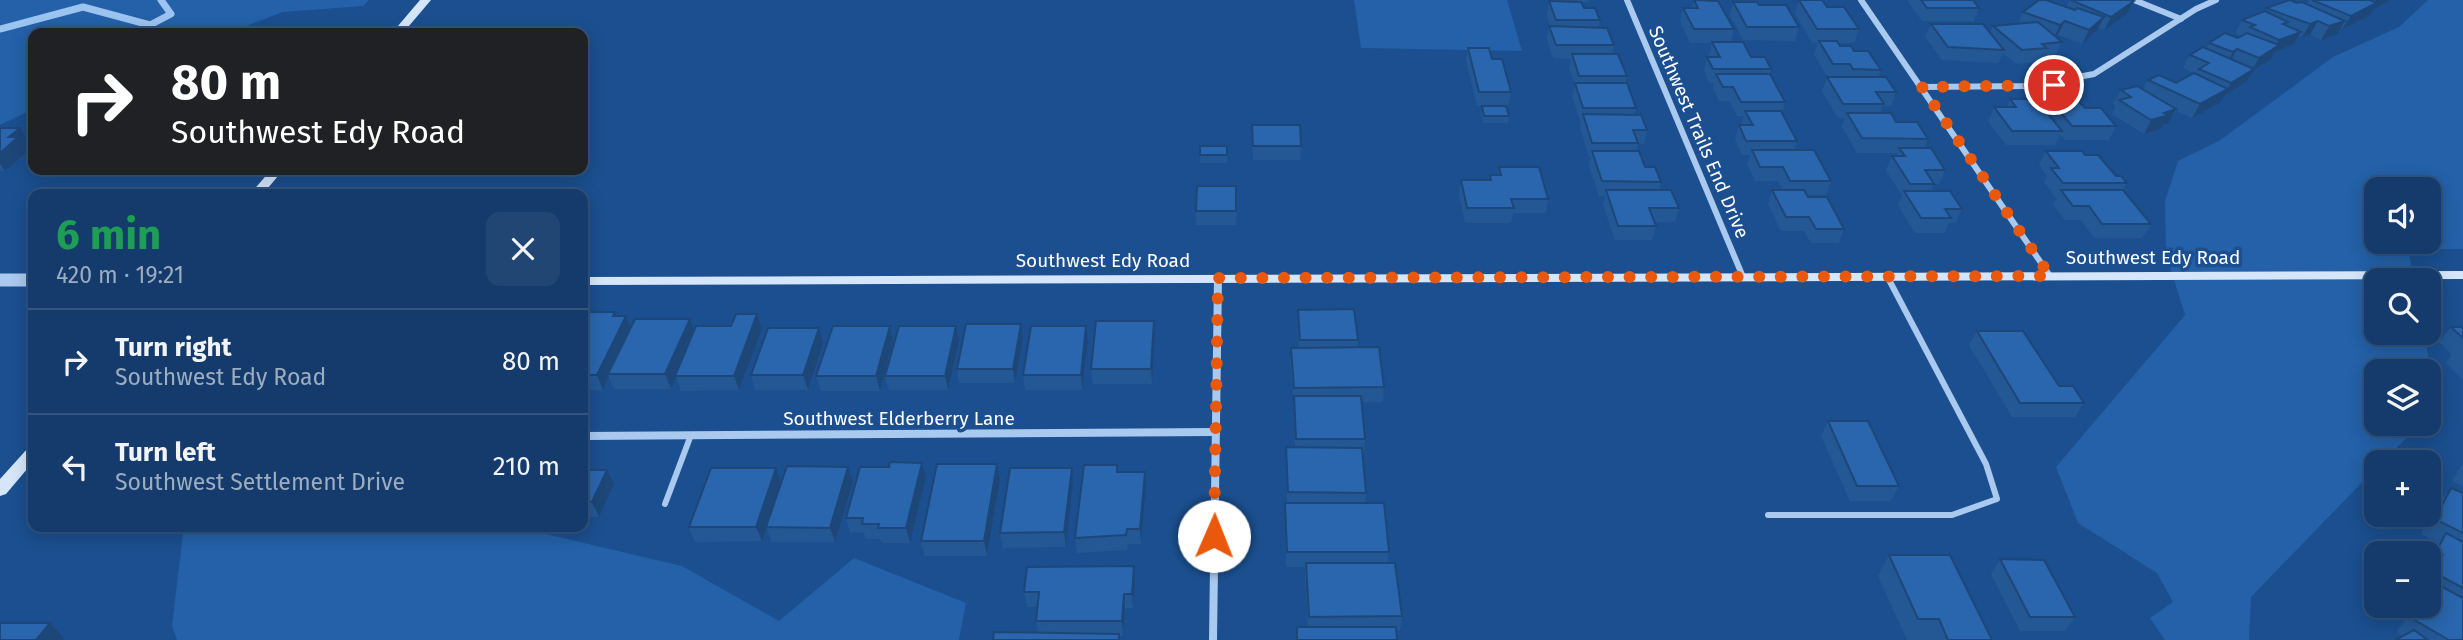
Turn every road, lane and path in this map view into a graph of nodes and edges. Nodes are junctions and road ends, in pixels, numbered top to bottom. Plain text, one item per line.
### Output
1 (426, 0) edge
2 (1627, 0) edge
3 (1861, 0) edge
4 (2134, 0) edge
5 (2216, 0) edge
6 (2181, 19) junction
7 (401, 28) edge
8 (1922, 87) junction
9 (273, 175) edge
10 (260, 189) edge
11 (2463, 275) edge
12 (1886, 276) junction
13 (2050, 276) junction
14 (1743, 277) junction
15 (1218, 278) junction
16 (0, 280) edge
17 (28, 280) edge
18 (588, 281) edge
19 (1216, 432) junction
20 (691, 435) junction
21 (588, 436) edge
22 (28, 458) edge
23 (0, 490) edge
24 (665, 504) dead end
25 (1768, 515) dead end
26 (1213, 640) edge

1 - 7 main road
2 - 14 street, Southwest Trails End Drive
3 - 8 street
4 - 6 street
5 - 6 street
6 - 8 street
8 - 13 street
9 - 10 main road
11 - 13 main road, Southwest Edy Road
12 - 13 main road, Southwest Edy Road
12 - 14 main road, Southwest Edy Road
12 - 25 lane
14 - 15 main road, Southwest Edy Road
15 - 18 main road, Southwest Edy Road
15 - 19 street
16 - 17 street
19 - 20 street, Southwest Elderberry Lane
19 - 26 street
20 - 21 street, Southwest Elderberry Lane
20 - 24 lane
22 - 23 main road

